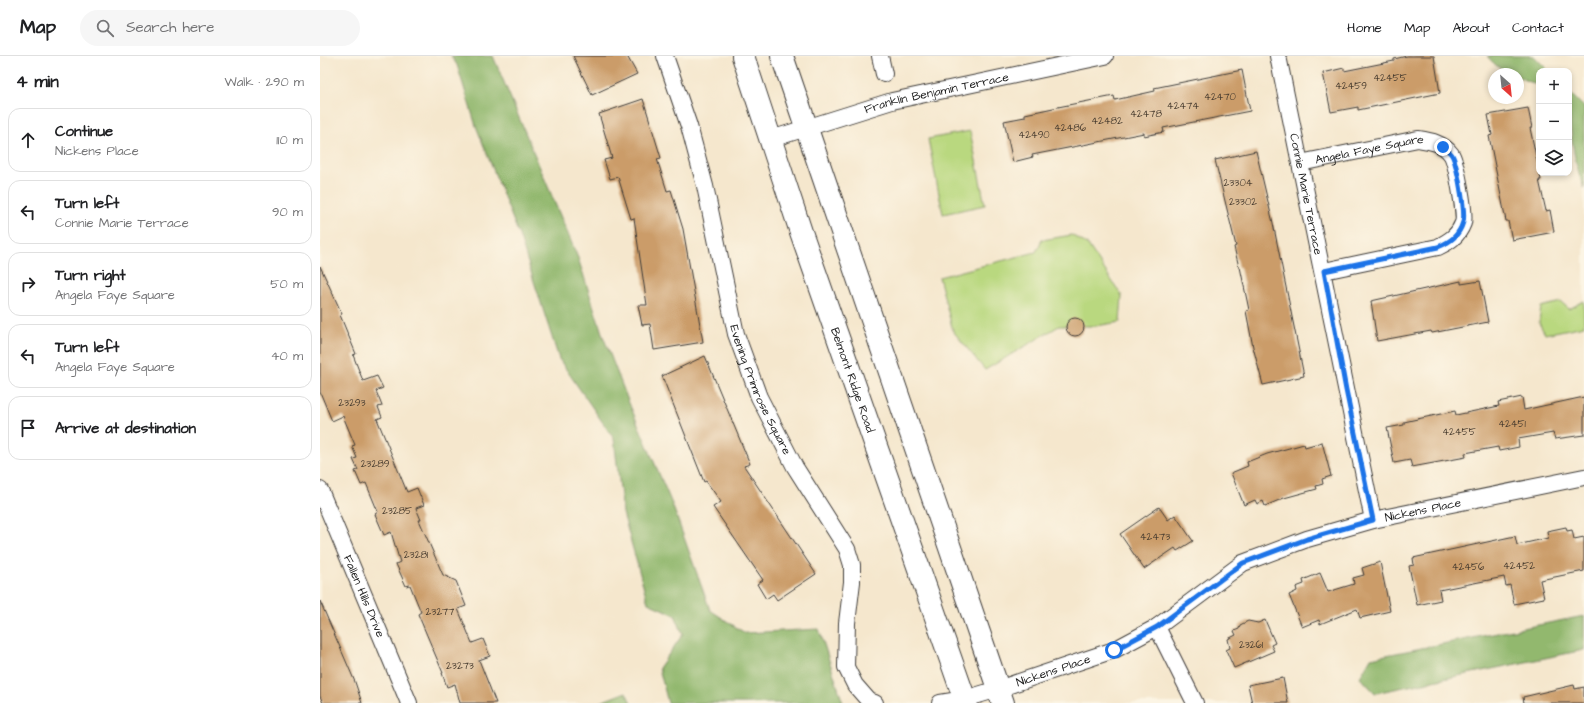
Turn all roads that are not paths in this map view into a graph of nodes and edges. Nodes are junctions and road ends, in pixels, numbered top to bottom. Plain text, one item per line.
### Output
1 (665, 56) edge
2 (743, 56) edge
3 (782, 56) edge
4 (880, 56) edge
5 (1105, 56) edge
6 (1278, 56) edge
7 (884, 74) dead end
8 (807, 128) junction
9 (771, 139) junction
10 (1300, 163) junction
11 (1324, 271) junction
12 (1584, 477) edge
13 (320, 490) edge
14 (1373, 520) junction
15 (1157, 627) junction
16 (1000, 696) edge
17 (965, 701) edge
18 (409, 703) edge
19 (875, 703) edge
20 (940, 703) edge
21 (1196, 703) edge

1 - 19 street, Evening Primrose Square
2 - 9 main road, Belmont Ridge Road
3 - 8 main road
4 - 7 street
5 - 8 street, Franklin Benjamin Terrace
6 - 10 street, Connie Marie Terrace
8 - 9 street, Franklin Benjamin Terrace
8 - 16 main road
9 - 17 main road, Belmont Ridge Road
10 - 11 street, Connie Marie Terrace
10 - 11 street, Angela Faye Square
11 - 14 street, Connie Marie Terrace
12 - 14 street, Nickens Place
13 - 18 street, Fallen Hills Drive
14 - 15 street, Nickens Place
15 - 16 street, Nickens Place
15 - 21 street
16 - 17 street, Nickens Place
17 - 20 street

